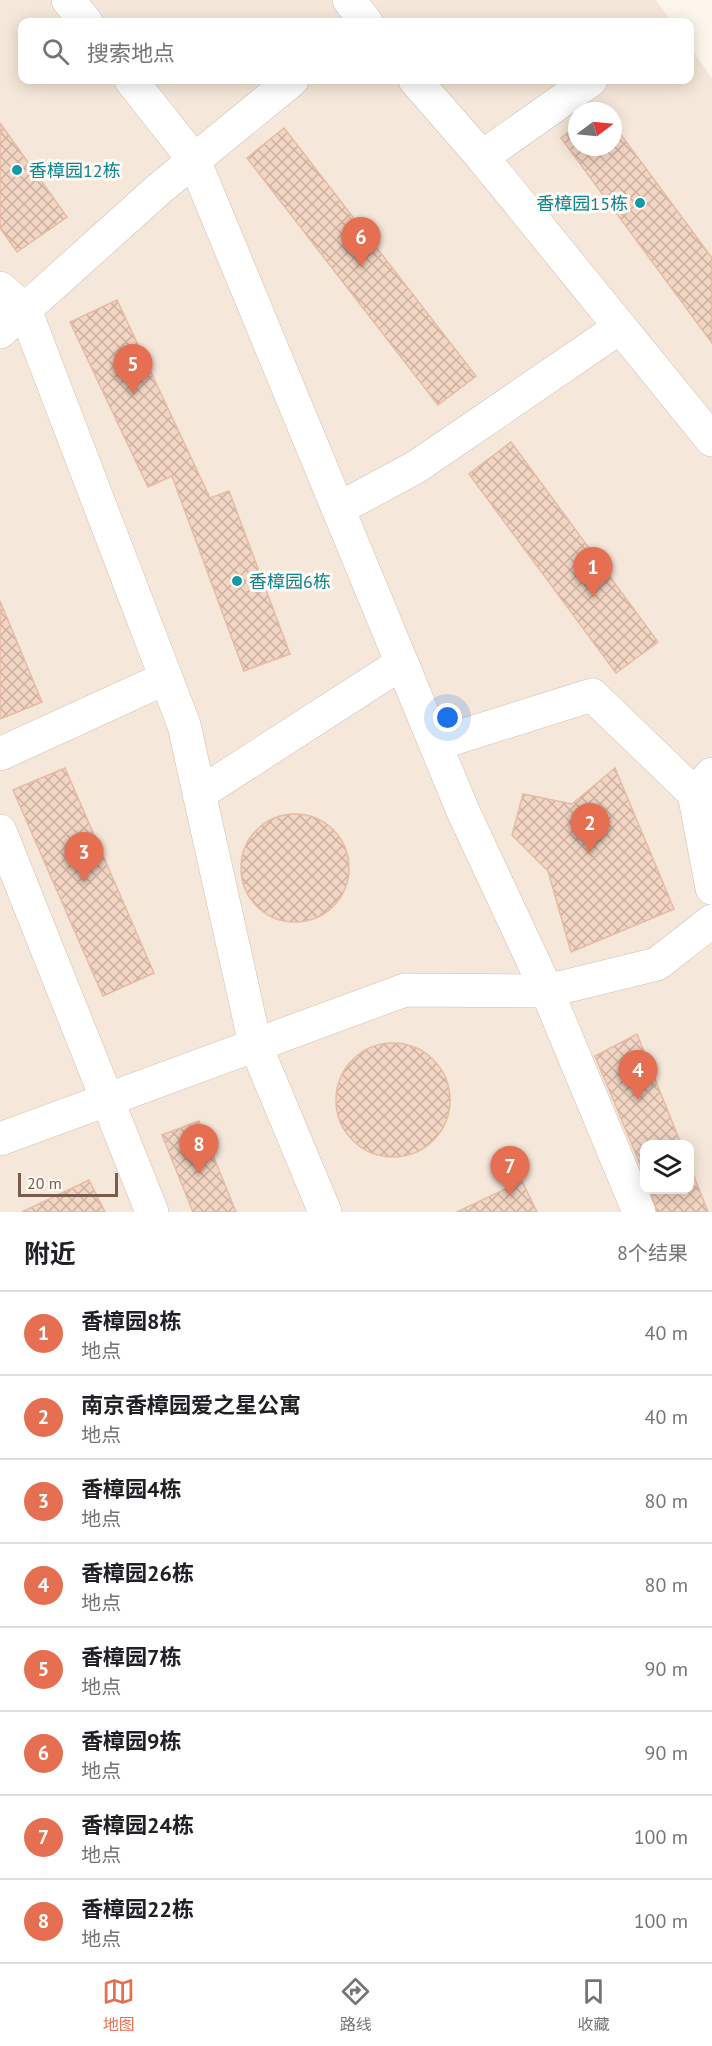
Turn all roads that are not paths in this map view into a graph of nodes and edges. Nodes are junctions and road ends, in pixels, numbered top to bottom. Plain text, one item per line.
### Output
1 (68, 0) edge
2 (83, 18) edge
3 (134, 84) edge
4 (287, 84) edge
5 (418, 84) edge
6 (585, 84) edge
7 (482, 157) junction
8 (194, 160) junction
9 (0, 288) edge
10 (25, 310) junction
11 (619, 328) junction
12 (0, 332) edge
13 (712, 440) edge
14 (339, 509) junction
15 (402, 663) junction
16 (166, 678) junction
17 (436, 744) junction
18 (0, 754) edge
19 (703, 784) edge
20 (199, 794) junction
21 (0, 831) edge
22 (712, 888) edge
23 (712, 921) edge
24 (547, 991) junction
25 (255, 1044) junction
26 (108, 1098) junction
27 (0, 1139) edge
28 (152, 1212) edge
29 (325, 1212) edge
30 (639, 1212) edge

1 - 2 street
3 - 8 street
4 - 8 street
5 - 7 street
6 - 7 street
7 - 11 street
8 - 10 street
8 - 14 street
9 - 10 street
10 - 12 street
10 - 16 street
11 - 13 street
11 - 14 street
14 - 15 street
15 - 17 street
15 - 20 street
16 - 18 street
16 - 20 street
17 - 19 street
17 - 24 street
19 - 22 street
20 - 25 street
21 - 26 street
23 - 24 street
24 - 25 street
24 - 30 street
25 - 26 street
25 - 29 street
26 - 27 street
26 - 28 street

